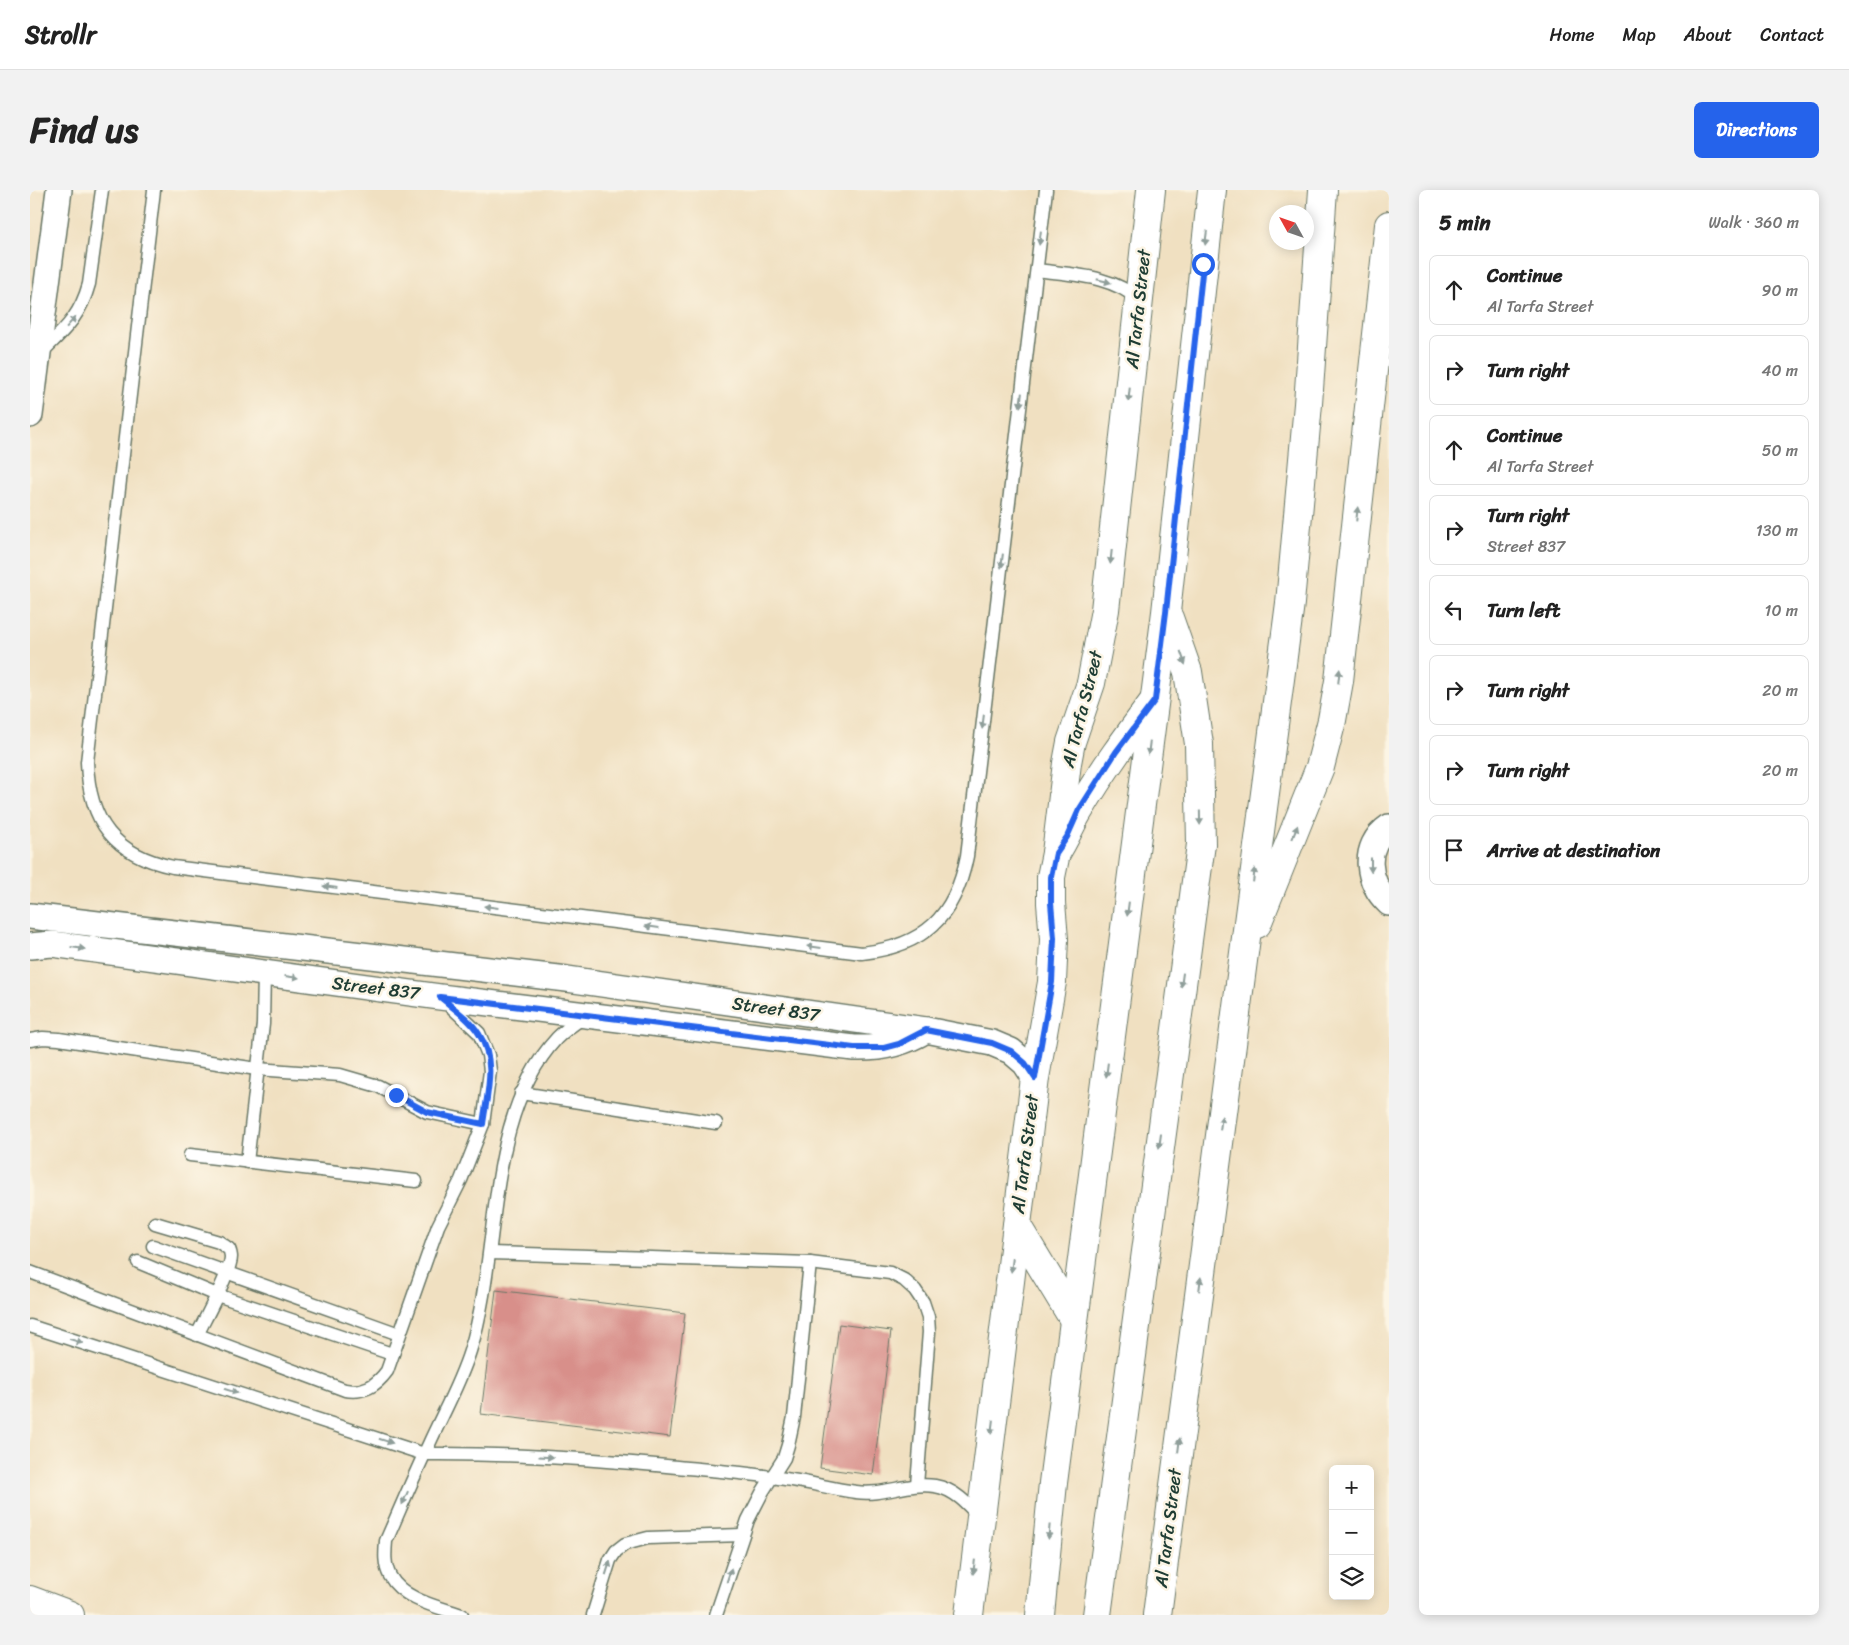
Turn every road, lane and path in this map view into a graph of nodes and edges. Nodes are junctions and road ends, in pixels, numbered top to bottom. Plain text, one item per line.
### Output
1 (59, 190) edge
2 (102, 190) edge
3 (154, 190) edge
4 (1046, 190) edge
5 (1151, 190) edge
6 (1212, 190) edge
7 (1323, 190) edge
8 (1389, 225) edge
9 (1037, 270) junction
10 (1139, 300) junction
11 (38, 357) junction
12 (30, 415) edge
13 (1166, 612) junction
14 (1155, 700) junction
15 (1389, 826) edge
16 (1056, 853) junction
17 (1389, 904) edge
18 (30, 916) edge
19 (30, 946) edge
20 (1243, 958) junction
21 (264, 974) junction
22 (440, 997) junction
23 (586, 1015) junction
24 (926, 1030) junction
25 (30, 1040) edge
26 (257, 1069) junction
27 (1035, 1078) junction
28 (521, 1093) junction
29 (716, 1123) dead end
30 (483, 1124) junction
31 (190, 1155) dead end
32 (247, 1162) junction
33 (416, 1181) dead end
34 (155, 1223) dead end
35 (1017, 1226) junction
36 (153, 1246) dead end
37 (490, 1253) junction
38 (138, 1262) dead end
39 (810, 1263) junction
40 (30, 1272) edge
41 (226, 1273) junction
42 (217, 1295) junction
43 (1074, 1320) junction
44 (30, 1326) edge
45 (197, 1334) junction
46 (399, 1334) junction
47 (392, 1354) junction
48 (424, 1454) junction
49 (772, 1477) junction
50 (917, 1485) junction
51 (980, 1518) junction
52 (742, 1535) junction
53 (30, 1600) edge
54 (1039, 1610) edge
55 (70, 1615) edge
56 (462, 1615) edge
57 (593, 1615) edge
58 (716, 1615) edge
59 (969, 1615) edge
60 (1097, 1615) edge
61 (1157, 1615) edge

1 - 11 street
11 -> 2 lane
9 -> 3 lane
4 -> 9 lane
5 - 10 main road, Al Tarfa Street
6 -> 13 main road
20 -> 7 main road, Al Tarfa Street
20 -> 8 main road
9 -> 10 lane
10 -> 16 main road, Al Tarfa Street
11 - 12 street
13 - 14 main road
13 -> 60 main road
14 - 16 main road
14 -> 43 main road
15 -> 17 street
16 - 27 main road, Al Tarfa Street
18 - 24 street, Street 837
19 -> 21 street, Street 837
61 -> 20 main road, Al Tarfa Street
21 -> 22 street, Street 837
21 - 26 lane
22 - 23 street, Street 837
22 - 30 lane
23 - 24 street, Street 837
23 - 28 lane
24 - 27 street, Street 837
25 - 26 lane
26 - 30 lane
26 - 32 lane
27 - 35 main road, Al Tarfa Street
28 - 29 lane
28 - 37 lane
30 - 46 lane
31 - 32 lane
32 - 33 lane
34 - 41 lane
35 - 43 main road
35 -> 51 main road, Al Tarfa Street
36 - 41 lane
37 - 39 lane
37 - 48 lane
38 - 42 lane
39 - 49 lane
39 - 50 lane
40 - 45 lane
41 - 42 lane
41 - 46 lane
42 - 45 lane
42 - 47 lane
43 -> 54 main road
44 -> 48 lane
45 - 47 lane
46 - 47 lane
48 -> 49 lane
48 -> 56 lane
49 - 50 lane
49 - 52 lane
50 - 51 lane
51 -> 59 main road, Al Tarfa Street
57 -> 52 lane
58 -> 52 lane
53 - 55 main road

